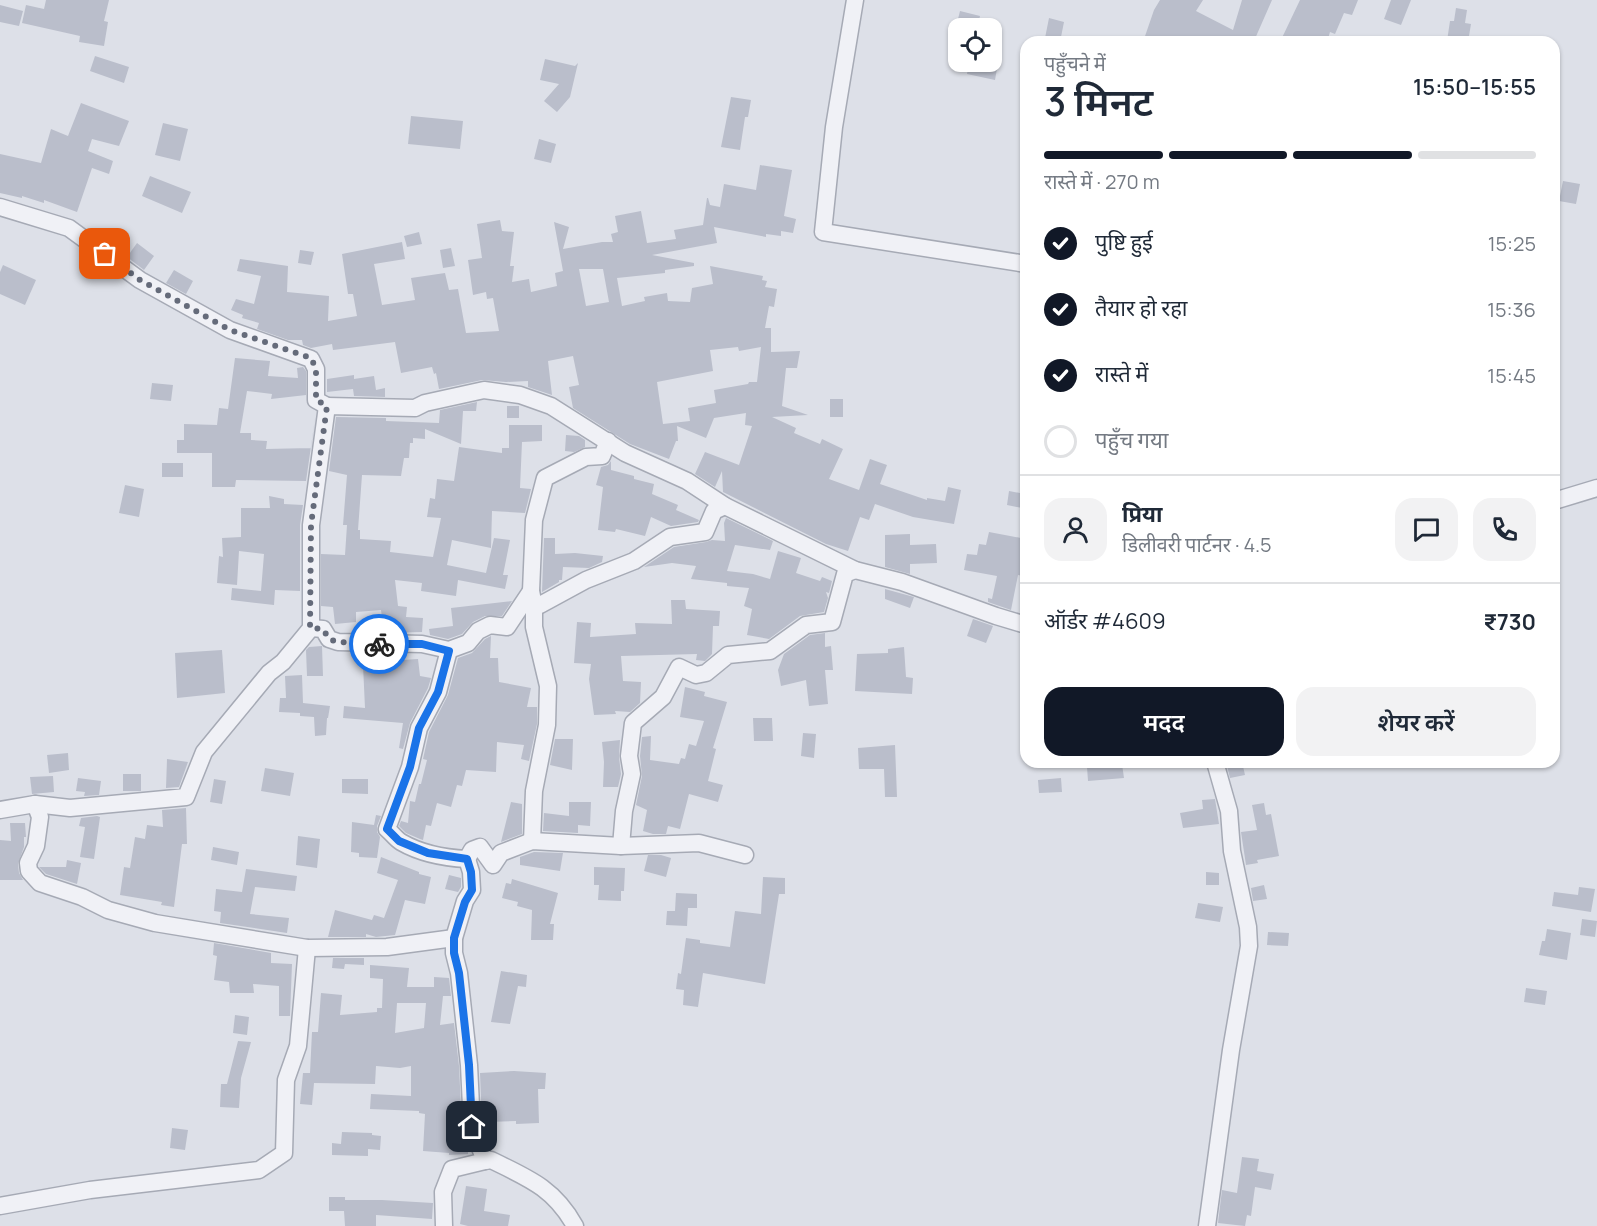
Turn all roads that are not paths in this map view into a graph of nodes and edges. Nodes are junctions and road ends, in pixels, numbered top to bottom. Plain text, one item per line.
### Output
1 (855, 0) edge
2 (0, 207) edge
3 (1020, 263) edge
4 (327, 406) junction
5 (608, 441) junction
6 (1597, 488) edge
7 (1560, 499) edge
8 (725, 506) junction
9 (855, 570) junction
10 (533, 599) junction
11 (1020, 623) edge
12 (310, 628) junction
13 (449, 651) junction
14 (1217, 768) edge
15 (35, 804) junction
16 (0, 810) edge
17 (532, 841) junction
18 (621, 846) junction
19 (745, 855) dead end
20 (467, 859) junction
21 (454, 938) junction
22 (307, 948) junction
23 (485, 1161) junction
24 (0, 1206) edge
25 (444, 1226) edge
26 (575, 1226) edge
27 (1207, 1226) edge

1 - 3 street
2 - 4 street
4 - 5 street
4 - 12 street
5 - 8 street
5 - 10 street
6 - 7 street
8 - 9 street
8 - 10 street
9 - 11 street
9 - 18 street
10 - 13 street
10 - 17 street
12 - 13 street
12 - 15 street
13 - 20 street
14 - 27 street
15 - 16 street
15 - 22 street
17 - 18 street
17 - 20 street
18 - 19 street
20 - 21 street
21 - 22 street
21 - 23 street
22 - 24 street
23 - 25 street
23 - 26 street

